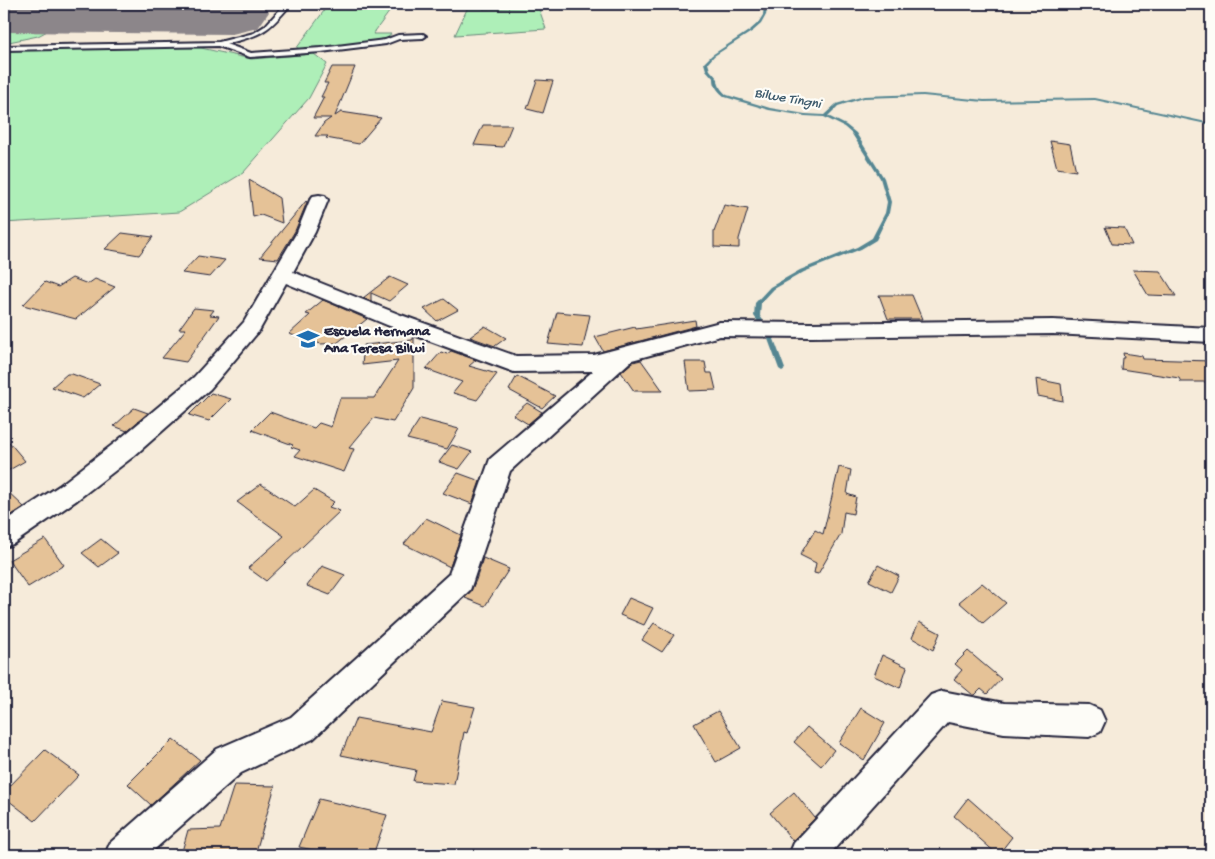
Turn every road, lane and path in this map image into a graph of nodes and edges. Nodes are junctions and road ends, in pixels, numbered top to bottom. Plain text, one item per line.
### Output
1 (288, 4) edge
2 (423, 36) dead end
3 (219, 44) junction
4 (4, 48) edge
5 (319, 200) dead end
6 (281, 274) junction
7 (1211, 334) edge
8 (626, 354) junction
9 (4, 536) edge
10 (1089, 721) dead end
11 (122, 855) edge
12 (806, 855) edge

1 - 3 lane
2 - 3 lane
3 - 4 lane
5 - 6 street
6 - 8 street
6 - 9 street
7 - 8 street
8 - 11 street
10 - 12 street

